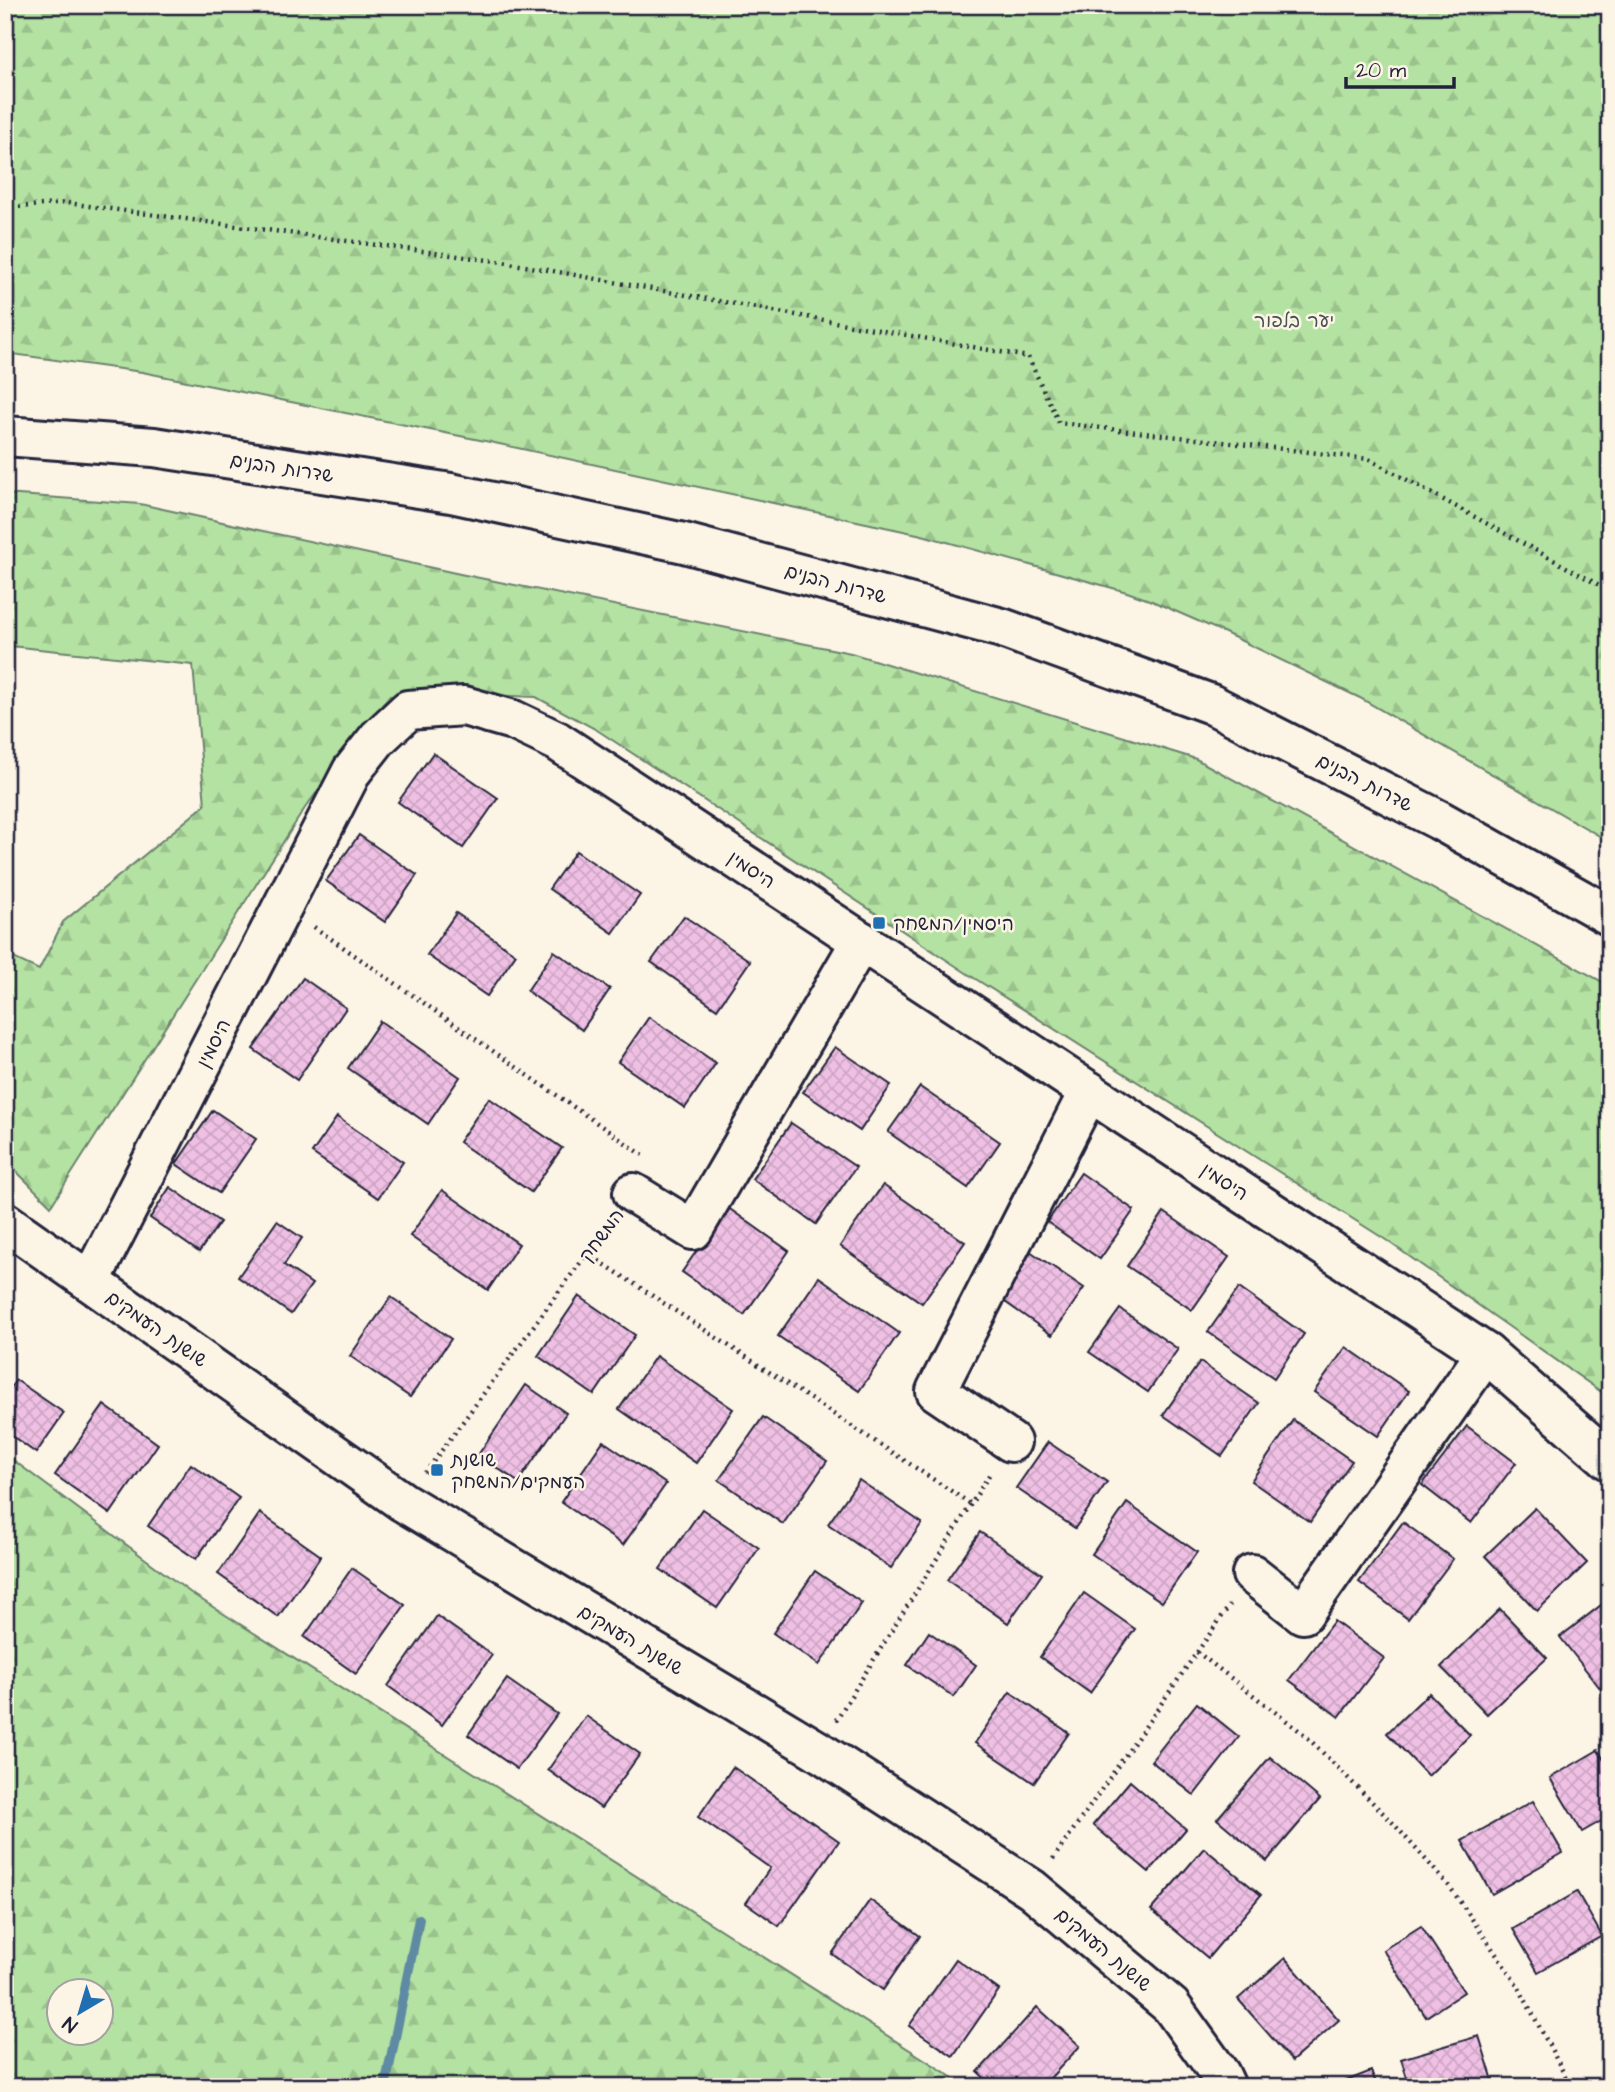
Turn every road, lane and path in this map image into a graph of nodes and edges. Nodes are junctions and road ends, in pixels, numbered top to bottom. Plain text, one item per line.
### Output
1 (5, 208) edge
2 (5, 436) edge
3 (1610, 591) edge
4 (283, 906) junction
5 (1610, 916) edge
6 (861, 941) junction
7 (1089, 1091) junction
8 (633, 1193) junction
9 (5, 1222) edge
10 (587, 1253) junction
11 (91, 1280) junction
12 (1486, 1353) junction
13 (1011, 1442) joint
14 (1610, 1461) edge
15 (403, 1502) junction
16 (971, 1504) junction
17 (1252, 1574) joint
18 (1197, 1652) junction
19 (817, 1750) junction
20 (1032, 1889) junction
21 (1610, 2081) edge
22 (1226, 2087) edge
23 (1571, 2087) edge
24 (1596, 2087) edge

1 - 3 path
2 - 5 street, שדרות הבנים
4 - 6 street, היסמין
4 - 8 path
4 - 11 street, היסמין
6 - 7 street, היסמין
6 - 8 street, המשחק
7 - 12 street, היסמין
7 - 13 street
8 - 10 path, המשחק
9 - 11 street, שושנת העמקים
10 - 15 path, המשחק
10 - 16 path
11 - 15 street, שושנת העמקים
12 - 14 street, היסמין
12 - 17 street
13 - 16 path
15 - 19 street, שושנת העמקים
16 - 19 path
17 - 18 path
18 - 20 path
18 - 23 path
19 - 20 street, שושנת העמקים
20 - 22 street, שושנת העמקים
21 - 24 path

